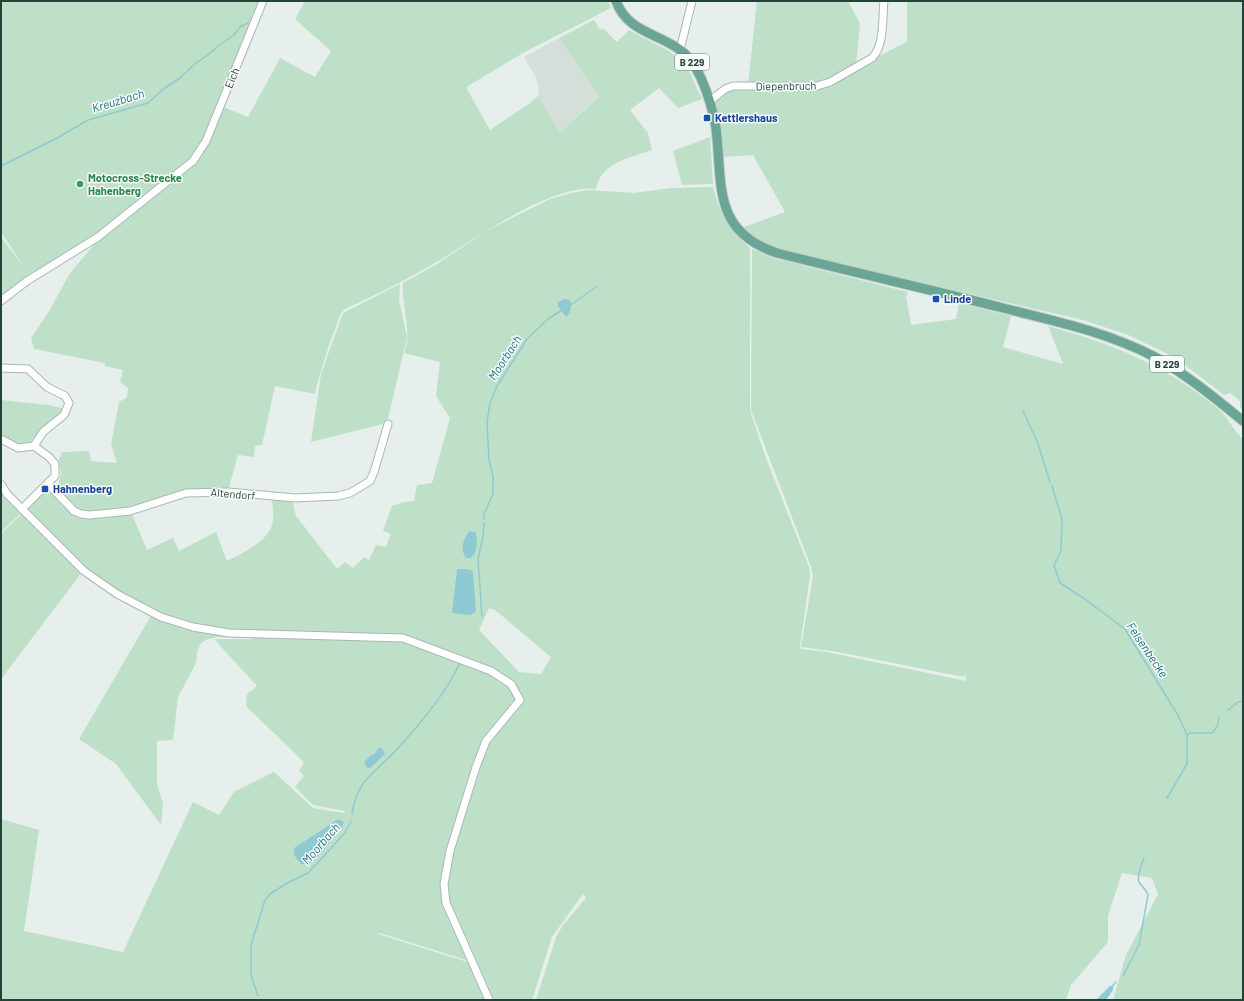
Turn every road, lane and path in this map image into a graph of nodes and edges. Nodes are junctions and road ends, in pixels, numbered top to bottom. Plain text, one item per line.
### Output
1 (263, 1) edge
2 (616, 1) edge
3 (692, 1) edge
4 (884, 1) edge
5 (680, 50) junction
6 (710, 101) junction
7 (1, 301) edge
8 (1, 368) edge
9 (1243, 421) edge
10 (388, 424) dead end
11 (1, 439) edge
12 (34, 446) junction
13 (1, 484) edge
14 (48, 484) junction
15 (22, 509) junction
16 (489, 1000) edge

1 - 7 street, Eich
2 - 5 main road, B 229
3 - 5 street
4 - 6 street, Diepenbruch
5 - 6 main road, B 229
6 - 9 main road, B 229
8 - 12 street
10 - 14 street, Altendorf
11 - 12 street
12 - 14 street
13 - 15 street
14 - 15 street
15 - 16 street

